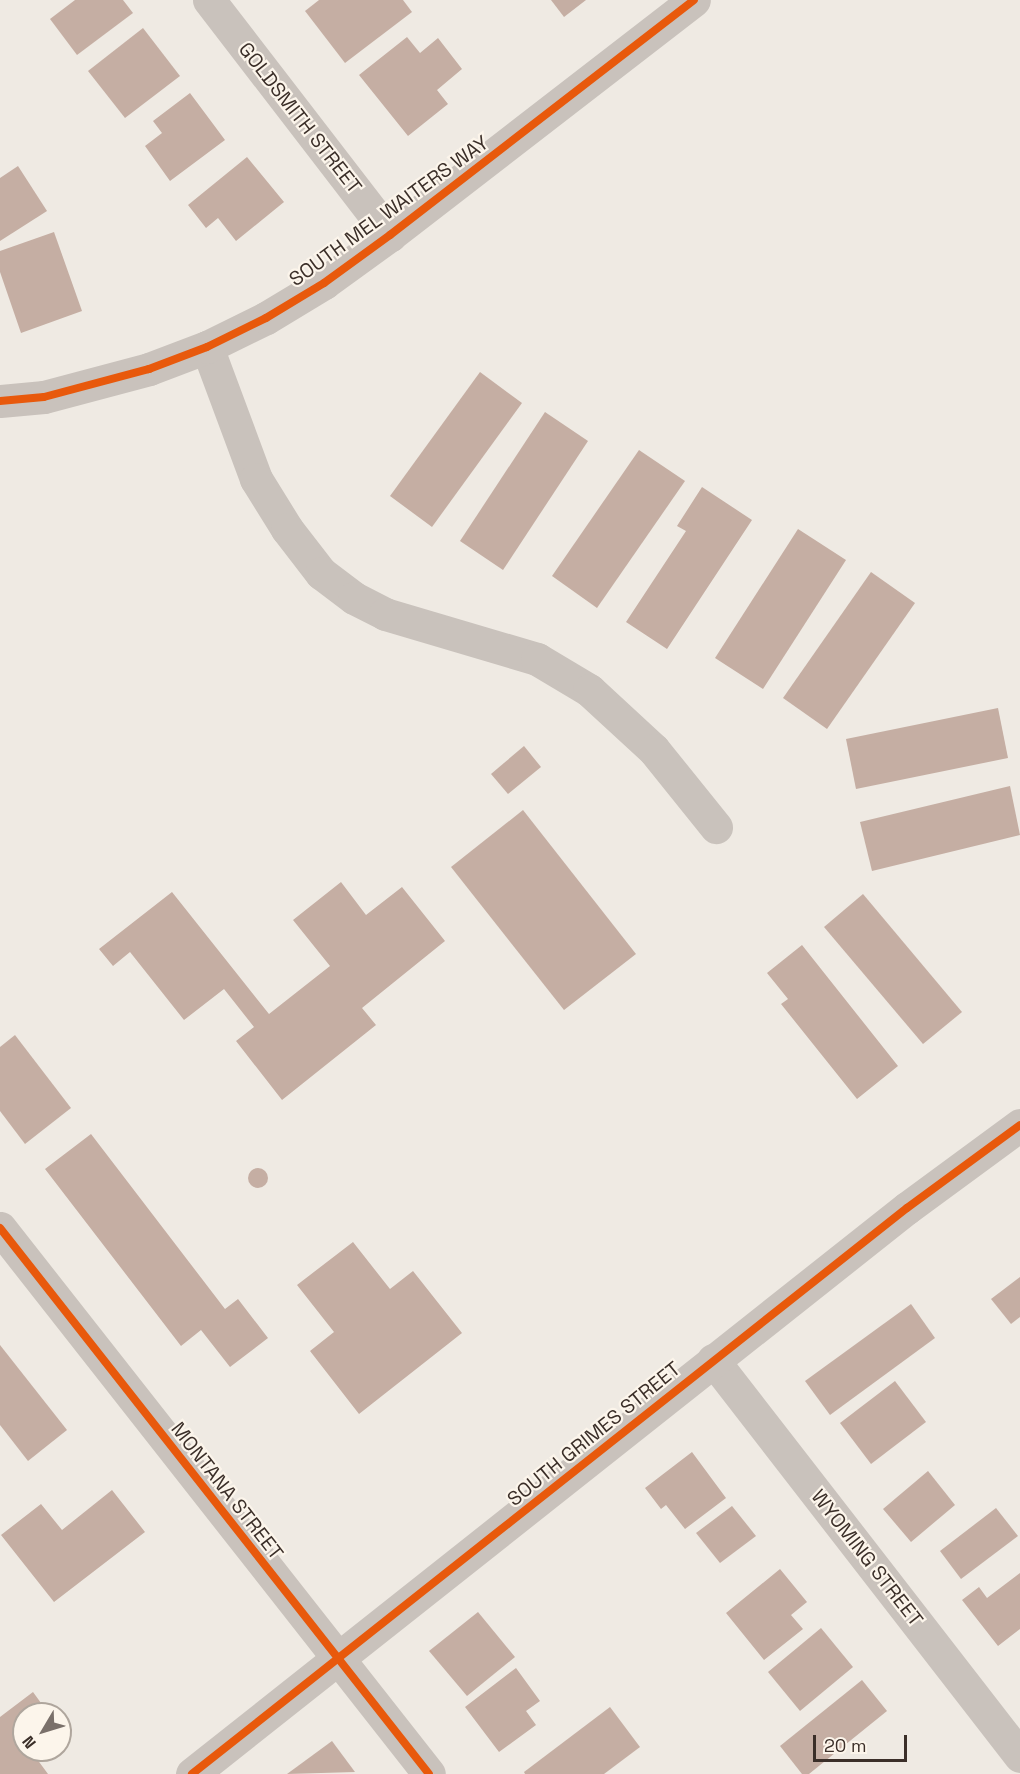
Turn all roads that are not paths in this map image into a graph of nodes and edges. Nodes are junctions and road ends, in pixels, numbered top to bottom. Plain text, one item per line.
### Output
1 (209, 0) edge
2 (694, 0) edge
3 (390, 236) junction
4 (207, 347) junction
5 (0, 401) edge
6 (716, 827) dead end
7 (1020, 1125) edge
8 (0, 1228) edge
9 (713, 1360) junction
10 (339, 1660) junction
11 (1020, 1756) edge
12 (192, 1774) edge
13 (429, 1774) edge

1 - 3 street, GOLDSMITH STREET
2 - 3 street, SOUTH MEL WAITERS WAY
3 - 4 street, SOUTH MEL WAITERS WAY
4 - 5 street, SOUTH MEL WAITERS WAY
4 - 6 street
7 - 9 street, SOUTH GRIMES STREET
8 - 10 street, MONTANA STREET
9 - 10 street, SOUTH GRIMES STREET
9 - 11 street, WYOMING STREET
10 - 12 street, SOUTH GRIMES STREET
10 - 13 street, MONTANA STREET

